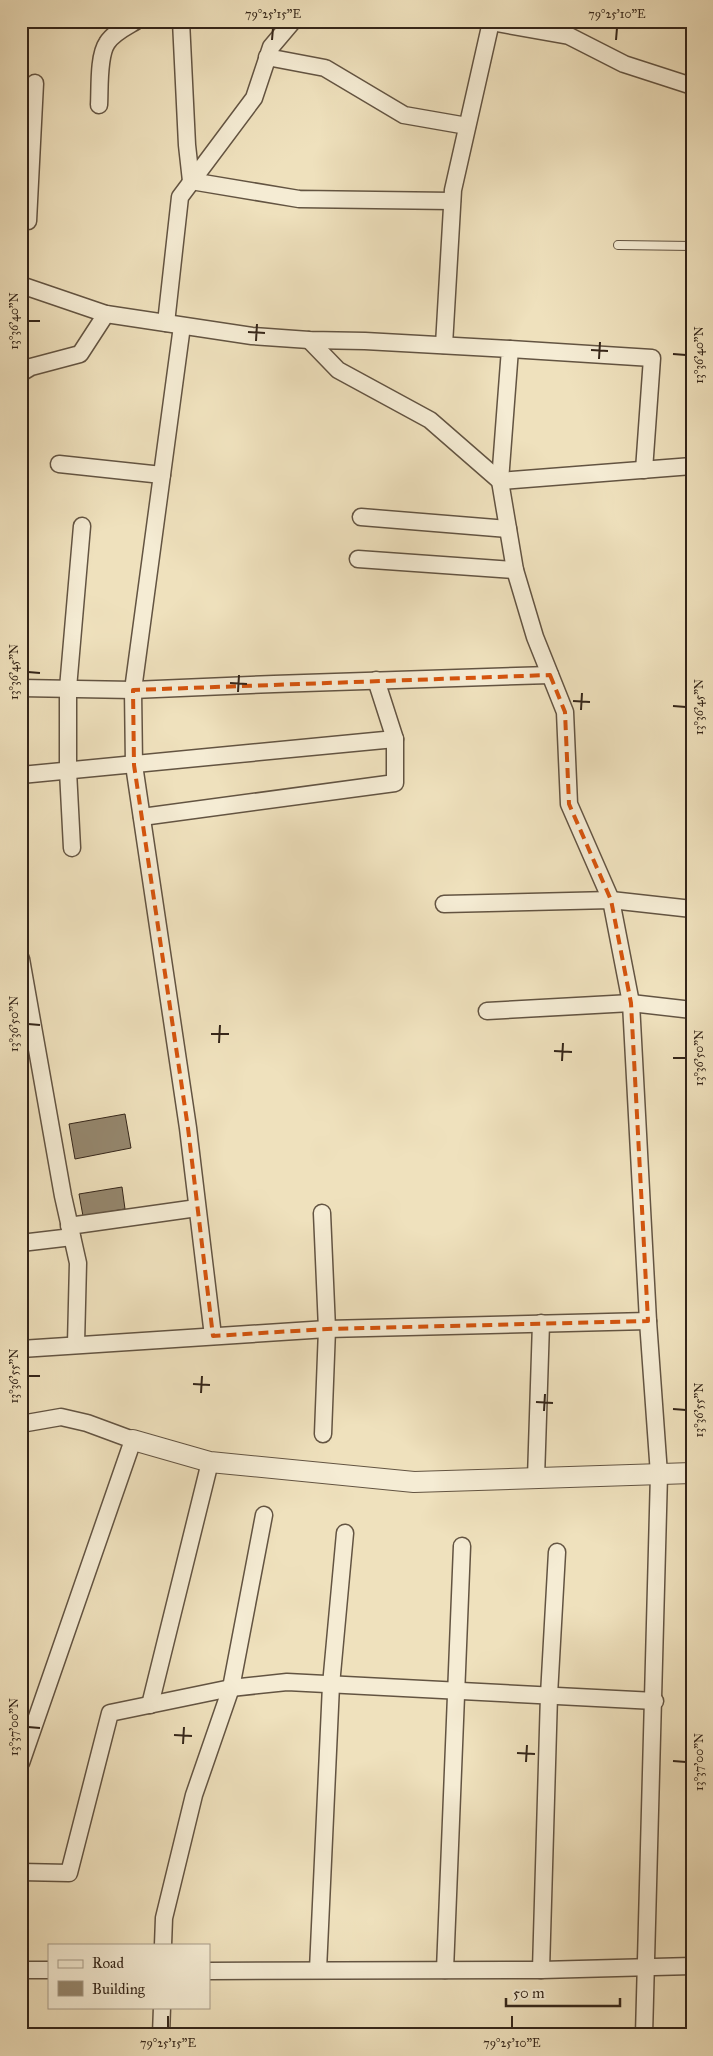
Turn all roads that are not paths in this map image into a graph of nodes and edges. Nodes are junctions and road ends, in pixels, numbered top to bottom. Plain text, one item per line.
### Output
1 (136, 21) edge
2 (181, 21) edge
3 (293, 21) edge
4 (490, 21) edge
5 (268, 57) junction
6 (36, 83) dead end
7 (692, 86) edge
8 (99, 105) dead end
9 (467, 126) junction
10 (191, 181) junction
11 (452, 201) junction
12 (21, 220) edge
13 (618, 245) dead end
14 (692, 246) edge
15 (21, 285) edge
16 (106, 314) junction
17 (174, 324) junction
18 (308, 340) junction
19 (444, 345) junction
20 (510, 349) junction
21 (21, 373) edge
22 (59, 464) dead end
23 (692, 466) edge
24 (644, 470) junction
25 (162, 475) junction
26 (500, 481) junction
27 (361, 517) dead end
28 (82, 526) dead end
29 (508, 528) junction
30 (358, 559) dead end
31 (515, 570) junction
32 (550, 675) junction
33 (376, 680) junction
34 (21, 688) edge
35 (68, 688) junction
36 (133, 690) junction
37 (395, 739) junction
38 (134, 765) junction
39 (68, 771) junction
40 (21, 775) edge
41 (142, 818) junction
42 (72, 848) dead end
43 (611, 900) junction
44 (444, 904) dead end
45 (692, 909) edge
46 (21, 959) edge
47 (632, 1003) junction
48 (692, 1010) edge
49 (487, 1011) dead end
50 (197, 1208) junction
51 (322, 1213) dead end
52 (71, 1231) junction
53 (21, 1243) edge
54 (648, 1320) junction
55 (541, 1323) junction
56 (327, 1329) junction
57 (212, 1336) junction
58 (76, 1344) junction
59 (21, 1349) edge
60 (21, 1424) edge
61 (323, 1434) dead end
62 (132, 1440) junction
63 (210, 1462) junction
64 (660, 1474) junction
65 (692, 1474) edge
66 (536, 1478) junction
67 (264, 1515) dead end
68 (345, 1532) dead end
69 (462, 1546) dead end
70 (557, 1552) dead end
71 (331, 1684) junction
72 (231, 1688) junction
73 (455, 1691) junction
74 (549, 1695) junction
75 (655, 1701) junction
76 (150, 1705) junction
77 (21, 1763) edge
78 (21, 1872) edge
79 (163, 1944) edge
80 (692, 1966) edge
81 (645, 1967) junction
82 (21, 1970) edge
83 (48, 1970) edge
84 (318, 1970) junction
85 (445, 1970) junction
86 (541, 1970) junction
87 (210, 1971) edge
88 (162, 2008) edge
89 (161, 2035) edge
90 (644, 2035) edge

1 - 8 street
2 - 10 street
3 - 5 street
4 - 7 street
4 - 9 street
5 - 9 street
5 - 10 street
6 - 12 street
9 - 11 street
10 - 11 street
10 - 17 street
11 - 19 street
13 - 14 lane
15 - 16 street
16 - 17 street
16 - 21 street
17 - 18 street
17 - 25 street
18 - 19 street
18 - 26 street
19 - 20 street
20 - 24 street
20 - 26 street
22 - 25 street
23 - 24 street
24 - 26 street
25 - 36 street
26 - 29 street
27 - 29 street
28 - 35 street
29 - 31 street
30 - 31 street
31 - 32 street
32 - 33 street
32 - 43 street
33 - 36 street
33 - 37 street
34 - 35 street
35 - 36 street
35 - 39 street
36 - 38 street
37 - 38 street
37 - 41 street
38 - 39 street
38 - 41 street
39 - 40 street
39 - 42 street
41 - 50 street
43 - 44 street
43 - 45 street
43 - 47 street
46 - 52 street
47 - 48 street
47 - 49 street
47 - 54 street
50 - 52 street
50 - 57 street
51 - 56 street
52 - 53 street
52 - 58 street
54 - 55 street
54 - 64 street
55 - 56 street
55 - 66 street
56 - 57 street
56 - 61 street
57 - 58 street
58 - 59 street
60 - 62 street
62 - 63 street
62 - 77 street
63 - 66 street
63 - 76 street
64 - 65 street
64 - 66 street
64 - 75 street
67 - 72 street
68 - 71 street
69 - 73 street
70 - 74 street
71 - 72 street
71 - 73 street
71 - 84 street
72 - 76 street
72 - 79 street
73 - 74 street
73 - 85 street
74 - 75 street
74 - 86 street
75 - 81 street
76 - 78 street
80 - 81 street
81 - 86 street
81 - 90 street
82 - 83 street
84 - 85 street
84 - 87 street
85 - 86 street
88 - 89 street

